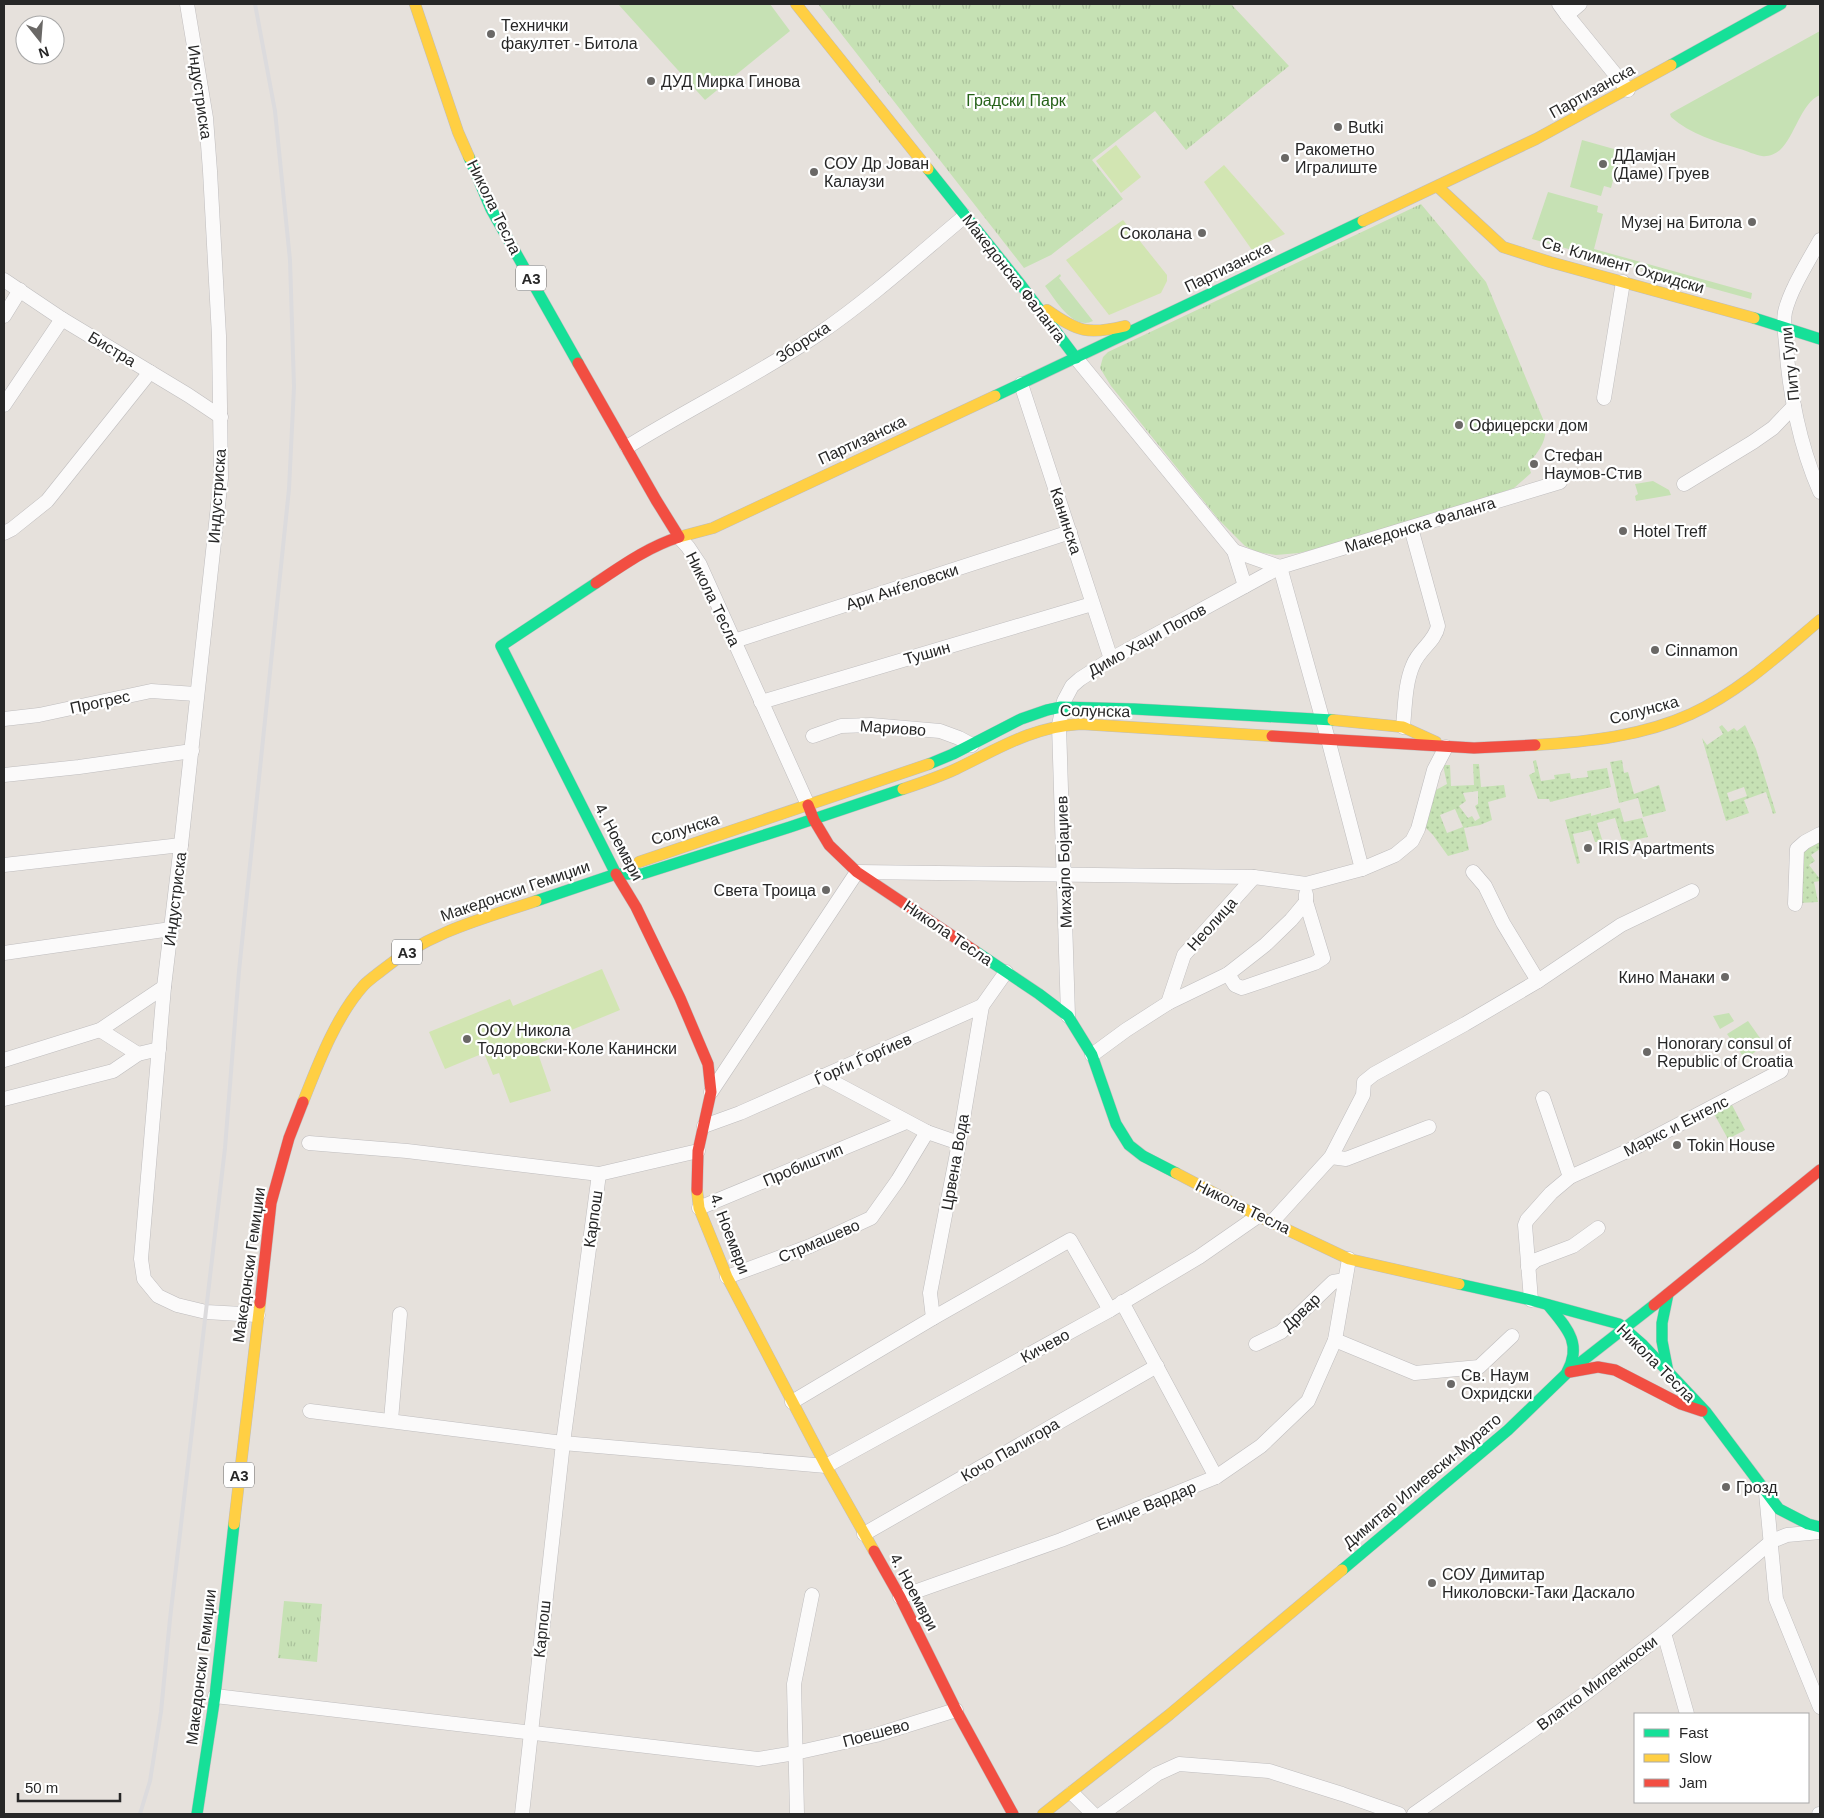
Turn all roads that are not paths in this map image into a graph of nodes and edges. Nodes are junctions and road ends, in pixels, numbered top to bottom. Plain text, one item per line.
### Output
1 (187, 4) edge
2 (414, 4) edge
3 (796, 4) edge
4 (1580, 4) edge
5 (1780, 4) edge
6 (1563, 10) edge
7 (1628, 90) junction
8 (1438, 187) junction
9 (965, 216) junction
10 (1820, 240) edge
11 (4, 280) edge
12 (1623, 282) junction
13 (20, 290) junction
14 (1031, 298) junction
15 (1165, 315) junction
16 (4, 316) edge
17 (62, 319) junction
18 (1785, 327) junction
19 (1820, 339) edge
20 (1076, 358) junction
21 (150, 372) junction
22 (1021, 384) junction
23 (1604, 398) dead end
24 (4, 405) edge
25 (1794, 406) junction
26 (221, 417) junction
27 (627, 448) junction
28 (1560, 482) dead end
29 (1684, 484) dead end
30 (1820, 492) edge
31 (1411, 528) junction
32 (1070, 532) junction
33 (4, 533) edge
34 (679, 537) junction
35 (1234, 551) junction
36 (1280, 567) junction
37 (1245, 586) junction
38 (1092, 604) junction
39 (1820, 620) edge
40 (734, 641) junction
41 (1111, 659) junction
42 (196, 694) junction
43 (762, 702) junction
44 (1061, 707) junction
45 (4, 719) edge
46 (1322, 719) junction
47 (1059, 725) junction
48 (1403, 727) junction
49 (812, 736) dead end
50 (1328, 739) junction
51 (972, 745) junction
52 (1446, 747) junction
53 (192, 751) junction
54 (4, 775) edge
55 (808, 805) junction
56 (814, 820) junction
57 (1820, 834) edge
58 (181, 845) junction
59 (4, 865) edge
60 (1362, 869) junction
61 (857, 872) junction
62 (1473, 872) dead end
63 (616, 874) junction
64 (1065, 875) junction
65 (1254, 877) junction
66 (1306, 884) junction
67 (1692, 891) dead end
68 (1306, 902) junction
69 (1795, 904) dead end
70 (171, 929) junction
71 (4, 953) edge
72 (1006, 972) junction
73 (1228, 974) junction
74 (1538, 981) junction
75 (164, 987) junction
76 (1168, 1003) junction
77 (982, 1006) junction
78 (1068, 1016) junction
79 (100, 1030) junction
80 (159, 1049) junction
81 (138, 1054) junction
82 (1092, 1055) junction
83 (4, 1060) edge
84 (1781, 1071) dead end
85 (822, 1076) junction
86 (711, 1092) junction
87 (1544, 1098) dead end
88 (4, 1100) edge
89 (906, 1122) junction
90 (704, 1126) junction
91 (1429, 1126) dead end
92 (927, 1132) junction
93 (309, 1143) dead end
94 (959, 1143) junction
95 (698, 1151) junction
96 (1331, 1157) junction
97 (1820, 1170) edge
98 (600, 1174) junction
99 (1570, 1177) junction
100 (699, 1208) junction
101 (1258, 1216) junction
102 (1272, 1222) junction
103 (1598, 1228) dead end
104 (1349, 1259) junction
105 (1528, 1267) junction
106 (727, 1277) junction
107 (1344, 1280) junction
108 (1668, 1294) junction
109 (1531, 1300) junction
110 (1122, 1302) junction
111 (1548, 1305) junction
112 (1110, 1310) junction
113 (400, 1314) dead end
114 (258, 1315) junction
115 (933, 1318) junction
116 (1625, 1328) junction
117 (1512, 1336) dead end
118 (1334, 1340) junction
119 (1256, 1344) dead end
120 (1157, 1366) junction
121 (1567, 1373) junction
122 (1668, 1373) junction
123 (792, 1402) junction
124 (310, 1411) dead end
125 (1706, 1412) junction
126 (391, 1420) junction
127 (563, 1443) junction
128 (826, 1466) junction
129 (1216, 1477) junction
130 (1766, 1492) junction
131 (1820, 1527) edge
132 (1820, 1532) edge
133 (864, 1534) junction
134 (1772, 1540) junction
135 (812, 1595) dead end
136 (900, 1598) junction
137 (1664, 1633) junction
138 (216, 1696) junction
139 (1820, 1707) edge
140 (956, 1710) junction
141 (1687, 1713) edge
142 (531, 1732) junction
143 (795, 1753) junction
144 (1072, 1793) junction
145 (196, 1814) edge
146 (522, 1814) edge
147 (797, 1814) edge
148 (1013, 1814) edge
149 (1043, 1814) edge
150 (1094, 1814) edge
151 (1102, 1814) edge
152 (1394, 1814) edge
153 (1414, 1814) edge

1 - 26 street, Индустриска
2 - 27 street, Никола Тесла / A3
3 - 9 street, Македонска Фаланга
4 - 6 street
5 - 7 street, Партизанска
6 - 7 street
7 - 8 street, Партизанска
8 - 12 street, Св. Климент Охридски
8 - 15 street, Партизанска
9 - 14 street, Македонска Фаланга
9 - 27 street, Зборска
10 - 18 street, Питу Гули
11 - 13 street, Бистра
12 - 18 street, Св. Климент Охридски
12 - 23 street
13 - 16 street
13 - 17 street, Бистра
14 - 15 street
14 - 20 street, Македонска Фаланга
15 - 20 street, Партизанска
17 - 21 street, Бистра
17 - 24 street
18 - 19 street, Св. Климент Охридски
18 - 25 street, Питу Гули
20 - 22 street, Партизанска
20 - 35 street, Македонска Фаланга
21 - 26 street, Бистра
21 - 33 street
22 - 32 street, Канинска
22 - 34 street, Партизанска
25 - 29 street
25 - 30 street, Питу Гули
26 - 42 street, Индустриска
27 - 34 street, Никола Тесла / A3
28 - 31 street, Македонска Фаланга
31 - 36 street, Македонска Фаланга
31 - 48 street
32 - 38 street, Канинска
32 - 40 street, Ари Анѓеловски
34 - 40 street, Никола Тесла
34 - 63 street, 4. Ноември
35 - 36 street
35 - 37 street, Македонска Фаланга
36 - 37 street, Македонска Фаланга
36 - 46 street
37 - 41 street, Димо Хаџи Попов
38 - 41 street, Канинска
38 - 43 street, Тушин
39 - 52 street, Солунска
40 - 43 street, Никола Тесла
41 - 44 street, Димо Хаџи Попов
42 - 45 street, Прогрес
42 - 53 street, Индустриска
43 - 55 street, Никола Тесла
44 - 46 street, Солунска
44 - 47 street, Михајло Бојаџиев
44 - 51 street, Солунска
46 - 48 street, Солунска
46 - 50 street
47 - 50 street, Солунска
47 - 56 street, Солунска
47 - 64 street, Михајло Бојаџиев
48 - 52 street, Солунска
49 - 51 street, Мариово
50 - 52 street, Солунска
50 - 60 street
51 - 55 street, Солунска
52 - 60 street
53 - 54 street
53 - 58 street, Индустриска
55 - 56 street, Никола Тесла
55 - 63 street, Солунска
56 - 61 street, Никола Тесла
56 - 63 street, Солунска
57 - 69 street
58 - 59 street
58 - 70 street, Индустриска
60 - 66 street
61 - 64 street
61 - 72 street, Никола Тесла
61 - 86 street
62 - 74 street
63 - 86 street, 4. Ноември
63 - 114 street, Македонски Гемиџии / A3
64 - 65 street
64 - 78 street, Михајло Бојаџиев
65 - 66 street
65 - 76 street, Неолица
66 - 68 street
67 - 74 street
68 - 73 street
68 - 73 street
70 - 71 street
70 - 75 street, Индустриска
72 - 77 street
72 - 78 street, Никола Тесла
73 - 76 street
74 - 96 street
75 - 79 street
75 - 80 street, Индустриска
76 - 82 street
77 - 85 street, Ѓорѓи Ѓорѓиев
77 - 94 street, Црвена Вода
78 - 82 street, Никола Тесла
79 - 81 street
79 - 83 street
80 - 81 street
80 - 114 street, Индустриска
81 - 88 street
82 - 101 street, Никола Тесла
84 - 99 street, Маркс и Енгелс
85 - 89 street
85 - 90 street, Ѓорѓи Ѓорѓиев
86 - 90 street, 4. Ноември
87 - 99 street
89 - 92 street
89 - 100 street, Пробиштип
90 - 95 street, 4. Ноември
91 - 96 street
92 - 94 street
92 - 106 street, Стрмашево
93 - 98 street
94 - 115 street, Црвена Вода
95 - 98 street
95 - 100 street, 4. Ноември
96 - 102 street
97 - 108 street, Димитар Илиевски-Мурато
98 - 127 street, Карпош
99 - 105 street, Маркс и Енгелс
100 - 106 street, 4. Ноември
101 - 102 street, Никола Тесла
101 - 110 street, Кичево
102 - 104 street, Никола Тесла
103 - 105 street
104 - 107 street, Ениџе Вардар
104 - 109 street, Никола Тесла
105 - 109 street, Маркс и Енгелс
106 - 123 street, 4. Ноември
107 - 118 street, Ениџе Вардар
107 - 119 street, Дрвар
108 - 116 street, Димитар Илиевски-Мурато
108 - 122 street
109 - 111 street, Никола Тесла
110 - 112 street, Кичево
110 - 120 street
111 - 116 street, Никола Тесла
111 - 121 street
112 - 115 street
112 - 128 street, Кичево
113 - 126 street
114 - 138 street, Македонски Гемиџии / A3
115 - 123 street
116 - 121 street, Димитар Илиевски-Мурато
116 - 122 street, Никола Тесла
117 - 118 street
118 - 129 street, Ениџе Вардар
120 - 129 street
120 - 133 street, Кочо Палигора
121 - 125 street
121 - 144 street, Димитар Илиевски-Мурато
122 - 125 street, Никола Тесла
123 - 128 street, 4. Ноември
124 - 126 street
125 - 130 street, Никола Тесла
126 - 127 street
127 - 128 street
127 - 142 street, Карпош
128 - 133 street, 4. Ноември
129 - 136 street, Ениџе Вардар
130 - 131 street
130 - 134 street, Никола Тесла
132 - 134 street
133 - 136 street, 4. Ноември
134 - 137 street, Влатко Миленкоски
134 - 139 street, Никола Тесла
135 - 143 street
136 - 140 street, 4. Ноември
137 - 141 street
137 - 153 street, Влатко Миленкоски
138 - 142 street, Поешево
138 - 145 street, Македонски Гемиџии / A3
140 - 143 street, Поешево
140 - 148 street, 4. Ноември
142 - 143 street, Поешево
142 - 146 street, Карпош
143 - 147 street
144 - 149 street, Димитар Илиевски-Мурато
144 - 150 street
151 - 152 street

